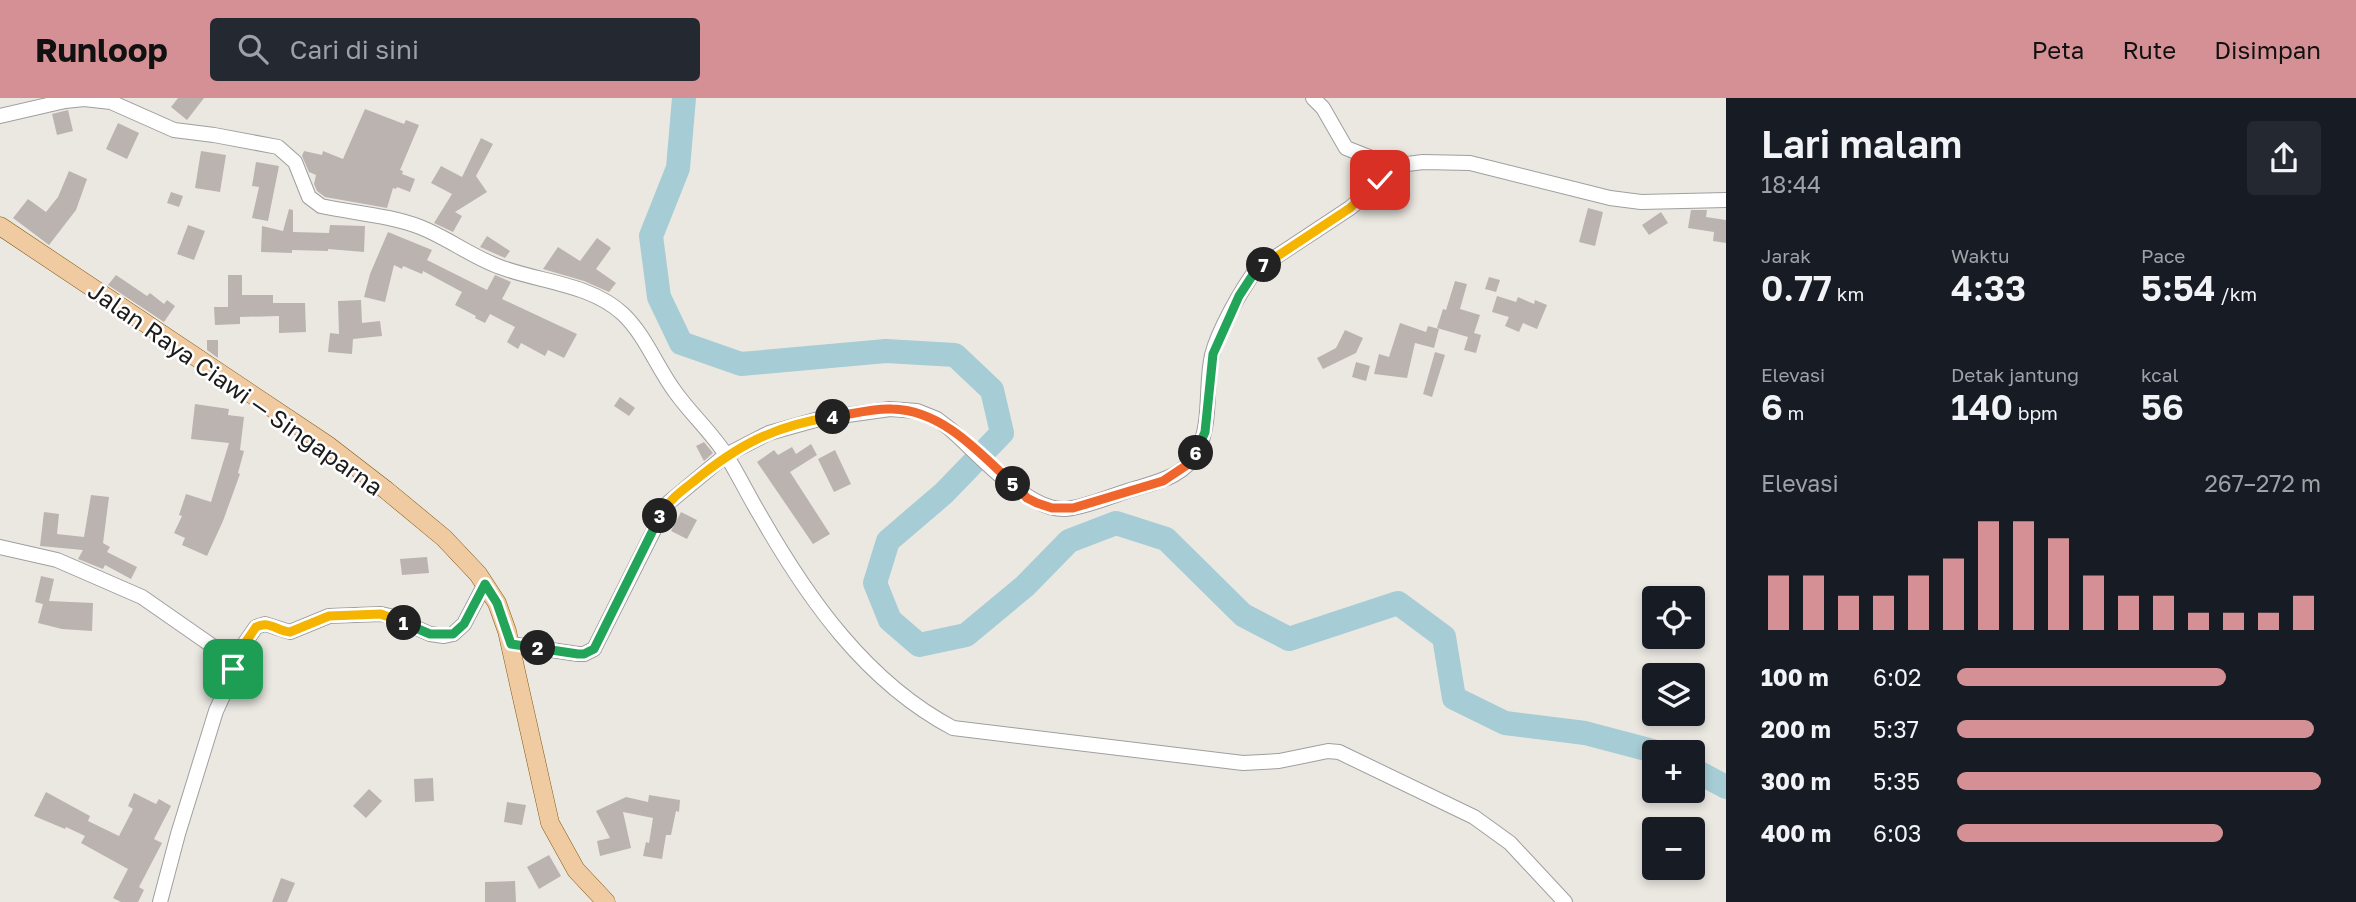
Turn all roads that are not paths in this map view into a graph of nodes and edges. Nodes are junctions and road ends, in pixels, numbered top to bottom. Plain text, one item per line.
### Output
1 (1313, 98) edge
2 (0, 116) edge
3 (1392, 166) junction
4 (1726, 200) edge
5 (0, 226) edge
6 (726, 455) junction
7 (0, 547) edge
8 (485, 584) junction
9 (511, 644) junction
10 (231, 663) junction
11 (160, 902) edge
12 (606, 902) edge
13 (1565, 902) edge

1 - 3 street
2 - 6 street
3 - 4 street
3 - 6 street
5 - 8 main road, Jalan Raya Ciawi — Singaparna
6 - 9 street
6 - 13 street
7 - 10 street
8 - 9 main road, Jalan Raya Ciawi — Singaparna
8 - 10 street
9 - 12 main road, Jalan Raya Ciawi — Singaparna
10 - 11 street

